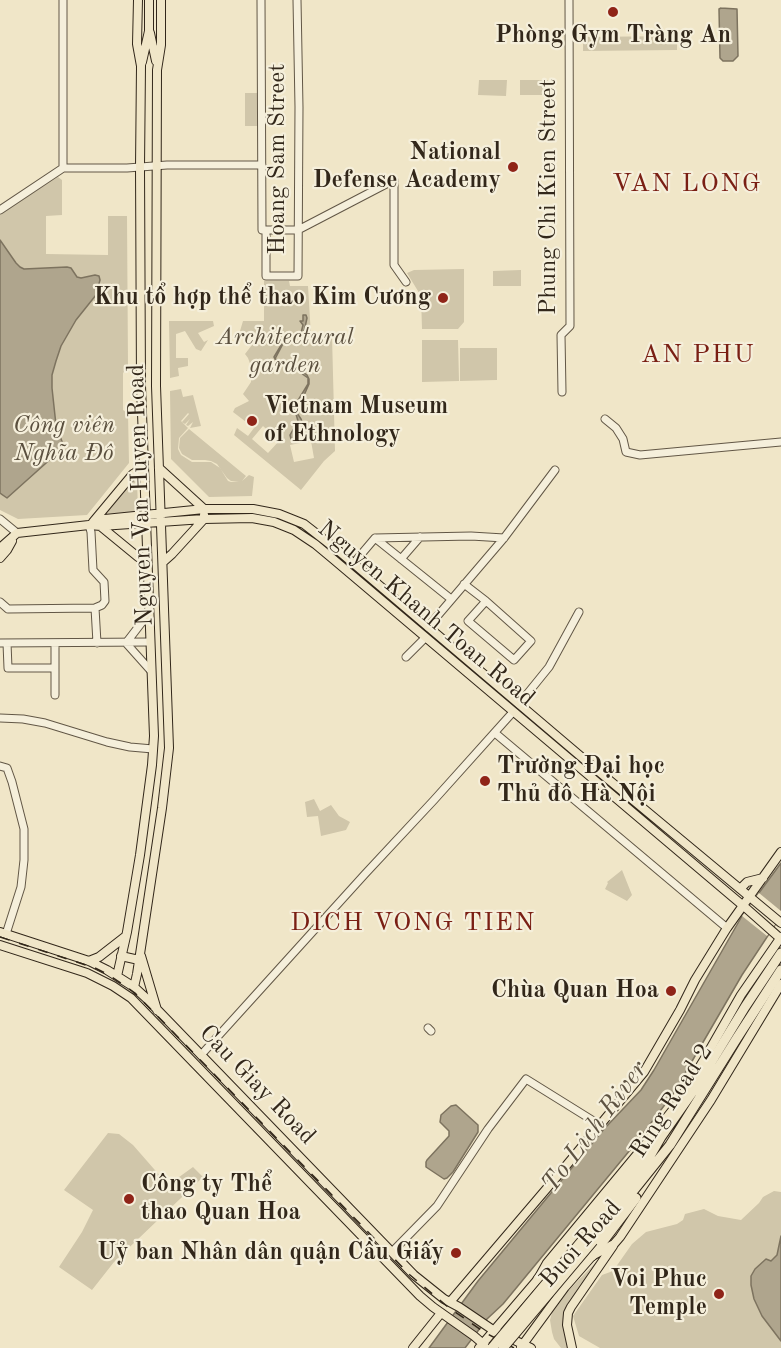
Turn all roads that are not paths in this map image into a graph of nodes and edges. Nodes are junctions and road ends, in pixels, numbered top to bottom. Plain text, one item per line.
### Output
1 (63, 0) edge
2 (138, 0) edge
3 (149, 0) edge
4 (161, 0) edge
5 (261, 0) edge
6 (297, 0) edge
7 (568, 0) edge
8 (149, 31) junction
9 (157, 64) junction
10 (141, 66) junction
11 (156, 165) junction
12 (262, 165) junction
13 (140, 167) junction
14 (63, 168) junction
15 (0, 210) edge
16 (264, 230) junction
17 (298, 230) junction
18 (406, 282) dead end
19 (140, 323) junction
20 (156, 324) junction
21 (141, 386) junction
22 (156, 386) junction
23 (562, 392) dead end
24 (605, 419) dead end
25 (781, 442) edge
26 (143, 468) junction
27 (159, 468) junction
28 (555, 470) dead end
29 (204, 514) junction
30 (160, 517) junction
31 (0, 519) edge
32 (146, 519) junction
33 (95, 524) junction
34 (15, 535) junction
35 (420, 537) junction
36 (375, 538) junction
37 (504, 538) junction
38 (0, 548) edge
39 (0, 558) edge
40 (401, 559) junction
41 (147, 562) junction
42 (163, 562) junction
43 (353, 564) junction
44 (464, 584) junction
45 (451, 599) junction
46 (486, 600) junction
47 (0, 602) edge
48 (95, 608) junction
49 (579, 612) dead end
50 (148, 613) junction
51 (428, 627) junction
52 (425, 638) junction
53 (150, 642) junction
54 (165, 642) junction
55 (4, 643) edge
56 (55, 643) junction
57 (97, 643) junction
58 (126, 643) junction
59 (406, 657) dead end
60 (55, 668) junction
61 (151, 671) junction
62 (55, 695) dead end
63 (519, 705) junction
64 (513, 712) junction
65 (0, 718) edge
66 (495, 733) junction
67 (153, 749) junction
68 (0, 766) edge
69 (781, 852) edge
70 (763, 878) junction
71 (740, 889) junction
72 (752, 898) junction
73 (745, 907) junction
74 (780, 921) edge
75 (727, 928) junction
76 (3, 933) edge
77 (126, 936) junction
78 (781, 938) edge
79 (31, 942) junction
80 (0, 945) edge
81 (781, 953) edge
82 (27, 954) junction
83 (121, 956) junction
84 (140, 956) junction
85 (89, 962) junction
86 (117, 976) junction
87 (777, 976) edge
88 (134, 987) junction
89 (158, 1010) junction
90 (201, 1055) junction
91 (252, 1108) junction
92 (245, 1116) junction
93 (600, 1125) junction
94 (661, 1137) junction
95 (670, 1145) junction
96 (589, 1239) junction
97 (614, 1244) junction
98 (392, 1252) junction
99 (592, 1256) junction
100 (538, 1279) junction
101 (450, 1302) junction
102 (441, 1313) junction
103 (493, 1330) junction
104 (483, 1347) edge
105 (525, 1347) edge
106 (413, 1348) edge
107 (492, 1348) edge
108 (503, 1348) edge
109 (572, 1348) edge

1 - 14 street
2 - 10 main road, Nguyen Van Huyen Road
3 - 8 main road
4 - 9 main road, Nguyen Van Huyen Road
5 - 12 street
6 - 17 street, Hoang Sam Street
7 - 23 street, Phung Chi Kien Street
8 - 9 main road
8 - 10 main road
9 - 11 main road, Nguyen Van Huyen Road
10 - 13 main road, Nguyen Van Huyen Road
11 - 12 street
11 - 13 street
11 - 20 main road, Nguyen Van Huyen Road
12 - 16 street
13 - 14 street
13 - 19 main road, Nguyen Van Huyen Road
14 - 15 street
16 - 17 street
16 - 17 street, Hoang Sam Street
17 - 18 street
19 - 20 main road
19 - 21 main road, Nguyen Van Huyen Road
20 - 22 main road, Nguyen Van Huyen Road
21 - 22 main road
21 - 26 main road, Nguyen Van Huyen Road
22 - 27 main road, Nguyen Van Huyen Road
24 - 25 street
26 - 32 main road, Nguyen Van Huyen Road
26 - 33 main road
27 - 29 main road
27 - 30 main road, Nguyen Van Huyen Road
28 - 37 street
29 - 30 main road, Nguyen Khanh Toan Road
29 - 42 main road
29 - 43 main road, Nguyen Khanh Toan Road
29 - 52 main road, Nguyen Khanh Toan Road
30 - 32 main road, Nguyen Khanh Toan Road
30 - 42 main road, Nguyen Van Huyen Road
31 - 34 street
32 - 33 main road, Nguyen Khanh Toan Road
32 - 41 main road, Nguyen Van Huyen Road
33 - 34 main road, Nguyen Khanh Toan Road
33 - 41 main road
33 - 48 street
34 - 38 main road
34 - 39 main road
35 - 36 street
35 - 37 street
35 - 40 street
36 - 40 street
36 - 43 street
37 - 44 street
40 - 45 street
41 - 50 main road, Nguyen Van Huyen Road
42 - 54 main road, Nguyen Van Huyen Road
43 - 51 main road, Nguyen Khanh Toan Road
44 - 45 street
44 - 46 street
45 - 51 street
46 - 46 street
47 - 48 street
48 - 57 street
49 - 63 street
50 - 53 main road, Nguyen Van Huyen Road
50 - 58 street
51 - 63 main road, Nguyen Khanh Toan Road
52 - 59 street
52 - 64 main road, Nguyen Khanh Toan Road
53 - 54 main road
53 - 58 street
53 - 61 main road, Nguyen Van Huyen Road
54 - 84 main road, Nguyen Van Huyen Road
55 - 56 street
55 - 60 street
56 - 57 street
56 - 60 street
57 - 58 street
58 - 61 street
60 - 62 street
61 - 67 main road, Nguyen Van Huyen Road
63 - 64 main road
63 - 71 main road, Nguyen Khanh Toan Road
64 - 66 street
64 - 73 main road, Nguyen Khanh Toan Road
65 - 67 street
66 - 75 street
66 - 90 street
67 - 77 main road, Nguyen Van Huyen Road
68 - 76 street
69 - 70 main road
70 - 71 main road
70 - 72 main road
71 - 72 main road, Nguyen Khanh Toan Road
72 - 73 main road
72 - 74 main road, Nguyen Khanh Toan Road
73 - 75 main road
73 - 78 main road, Nguyen Khanh Toan Road
75 - 93 main road
76 - 79 main road, Cau Giay Road
77 - 83 main road, Nguyen Van Huyen Road
77 - 85 main road
78 - 100 main road, Buoi Road
79 - 82 main road
79 - 85 main road, Cau Giay Road
80 - 82 main road, Cau Giay Road
81 - 87 highway
82 - 92 main road, Cau Giay Road
83 - 84 main road
83 - 86 main road, Nguyen Van Huyen Road
84 - 88 main road, Nguyen Van Huyen Road
84 - 89 main road
85 - 86 main road, Cau Giay Road
86 - 88 main road, Cau Giay Road
87 - 94 highway, Ring Road 2
87 - 95 highway, Ring Road 2
87 - 97 main road, Buoi Road
88 - 89 main road, Cau Giay Road
89 - 90 main road, Cau Giay Road
90 - 91 main road, Cau Giay Road
91 - 92 main road
91 - 98 main road, Cau Giay Road
92 - 102 main road, Cau Giay Road
93 - 98 street
93 - 101 main road
94 - 96 highway, Ring Road 2
94 - 100 highway
95 - 96 highway, Ring Road 2
95 - 99 highway
96 - 107 highway, bridge
96 - 108 highway, bridge
97 - 99 main road, Buoi Road
97 - 109 main road
98 - 101 main road, Cau Giay Road
99 - 105 main road, Buoi Road
100 - 103 main road, Buoi Road
101 - 103 main road, Cau Giay Road
102 - 104 main road, Cau Giay Road
102 - 106 main road
103 - 104 main road, Buoi Road
103 - 105 main road

